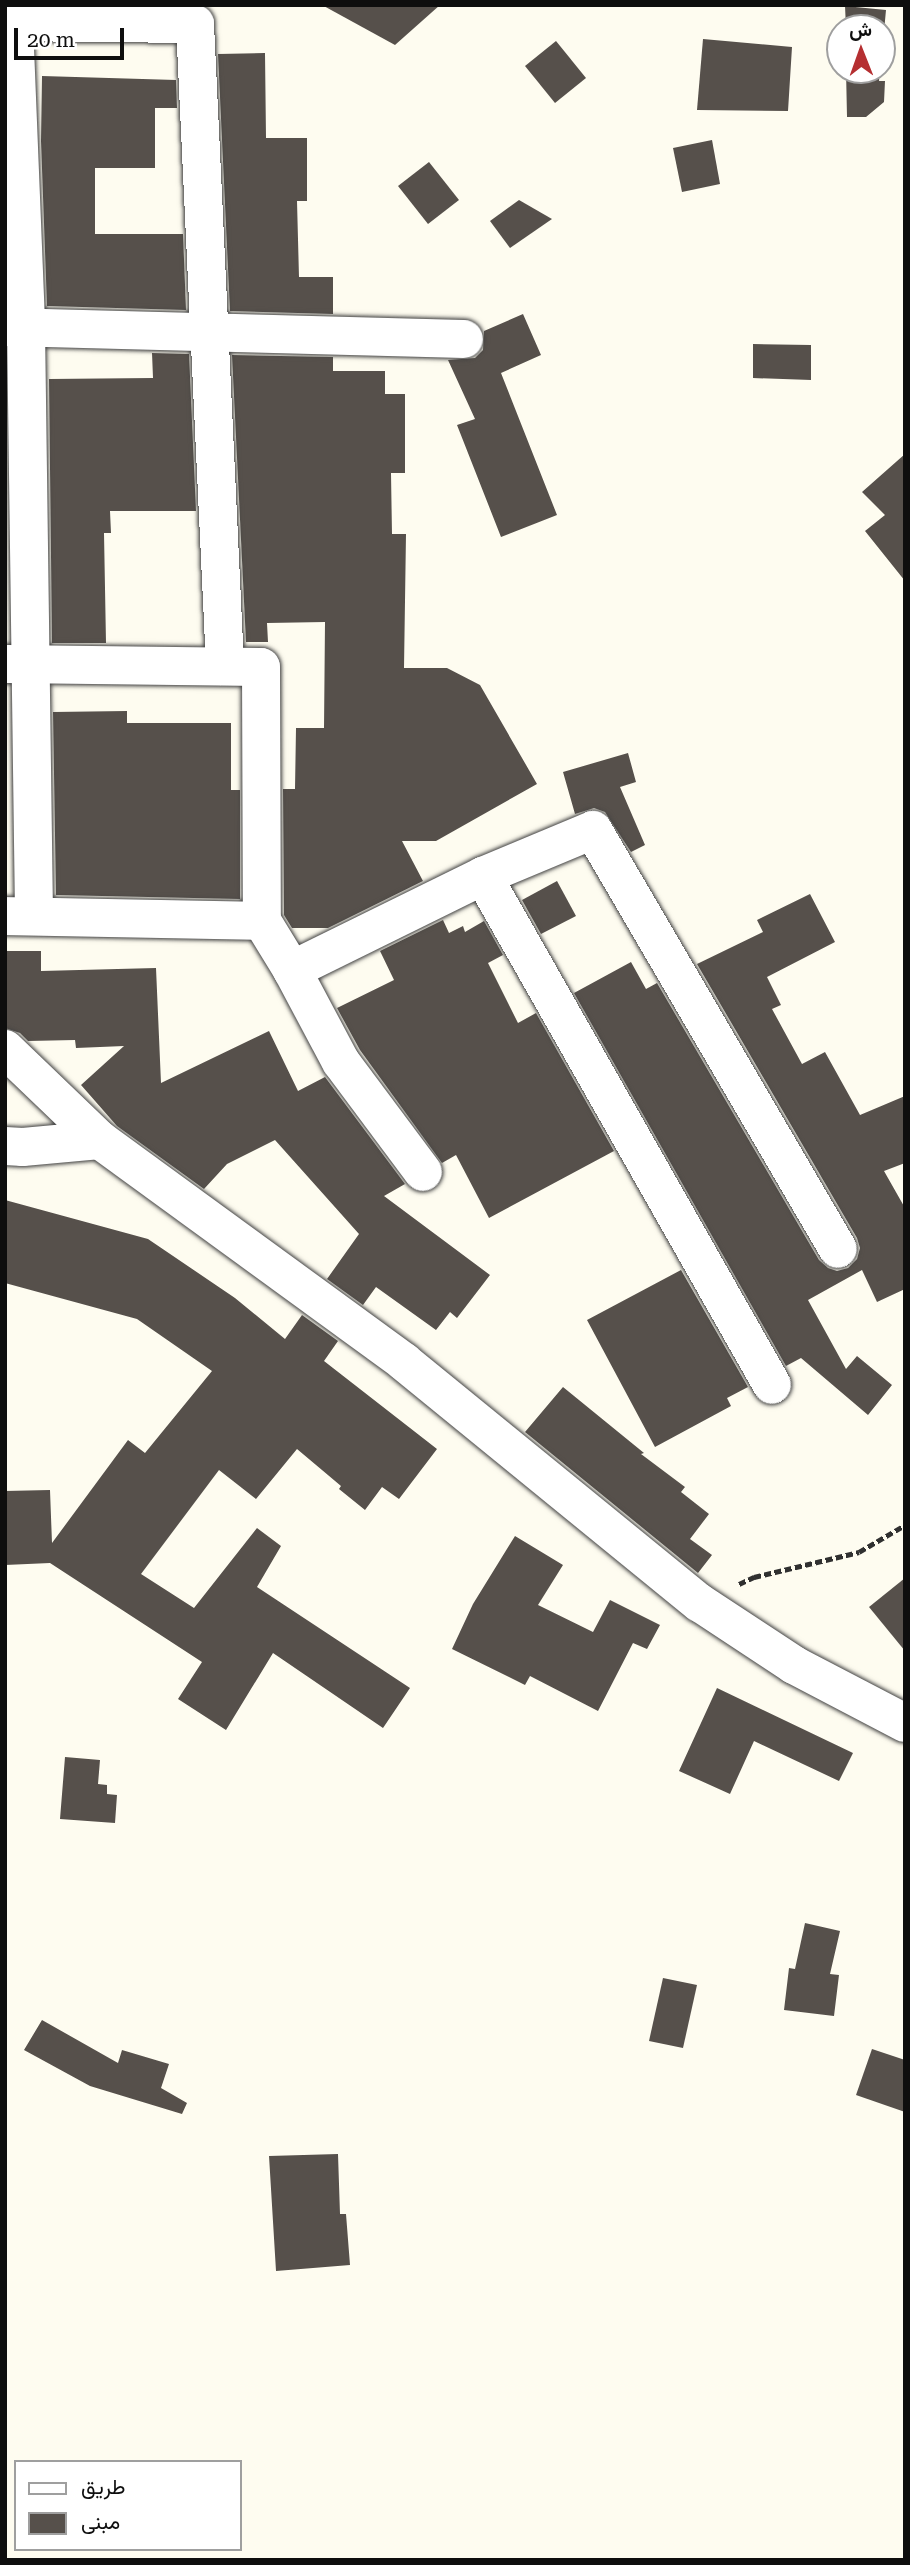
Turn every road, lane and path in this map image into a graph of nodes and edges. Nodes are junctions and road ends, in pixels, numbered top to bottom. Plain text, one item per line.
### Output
1 (10, 22) edge
2 (16, 327) edge
3 (209, 333) junction
4 (464, 339) dead end
5 (17, 664) edge
6 (225, 666) junction
7 (483, 876) junction
8 (20, 916) edge
9 (262, 921) junction
10 (292, 970) junction
11 (5, 1049) edge
12 (100, 1140) junction
13 (5, 1146) edge
14 (423, 1171) dead end
15 (838, 1249) dead end
16 (772, 1385) dead end
17 (905, 1525) edge
18 (700, 1603) junction
19 (905, 1723) edge

1 - 2 street
1 - 3 street
2 - 3 street
2 - 5 street
3 - 4 street
3 - 6 street
5 - 6 street
5 - 8 street
6 - 9 street
7 - 10 street
7 - 15 street
7 - 16 street
8 - 9 street
9 - 10 street
10 - 14 street
11 - 12 street
12 - 13 street
12 - 18 street
17 - 18 path
18 - 19 street

